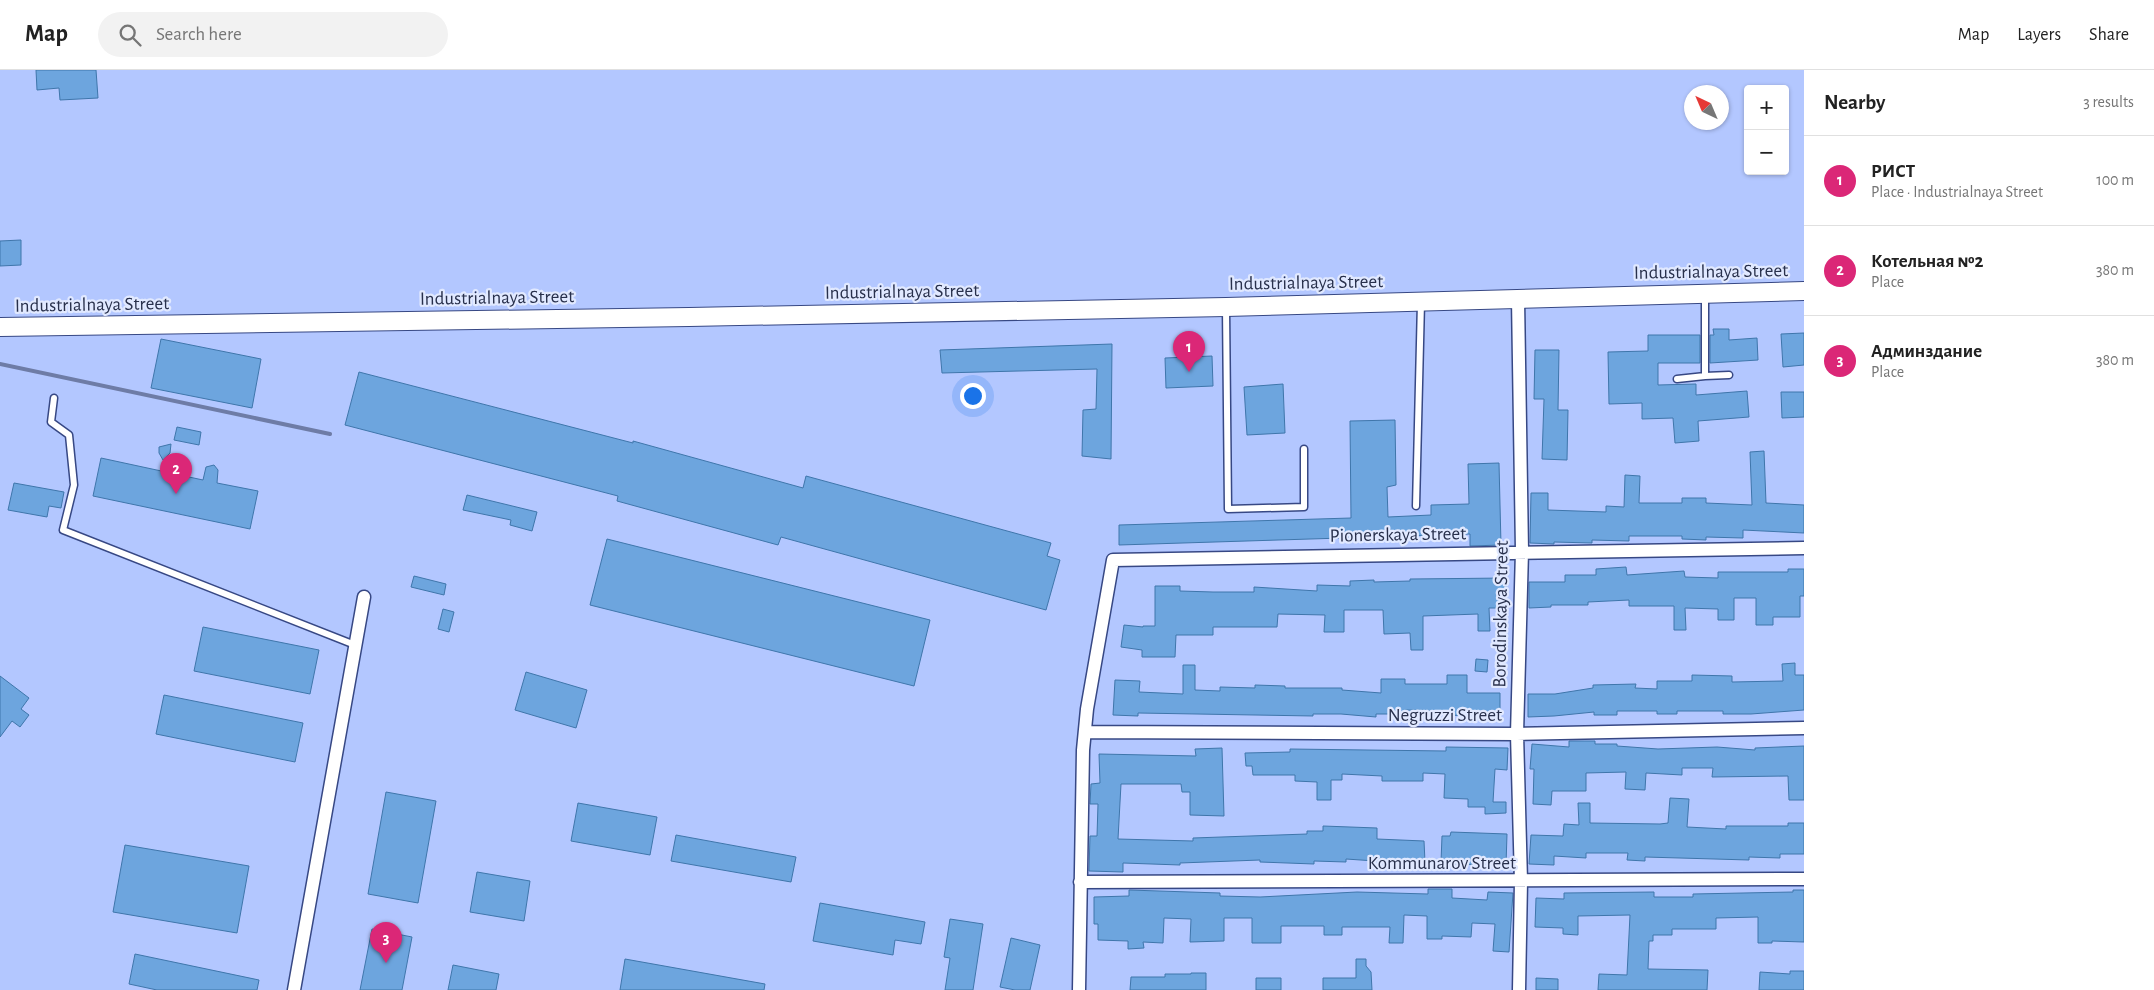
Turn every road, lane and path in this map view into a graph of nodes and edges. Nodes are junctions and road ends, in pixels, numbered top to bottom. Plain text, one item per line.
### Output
1 (1804, 291) edge
2 (1705, 293) junction
3 (1518, 299) junction
4 (1421, 301) junction
5 (1226, 307) junction
6 (0, 327) edge
7 (1729, 375) dead end
8 (1705, 376) junction
9 (1677, 379) dead end
10 (54, 398) dead end
11 (1304, 449) dead end
12 (1416, 506) dead end
13 (1804, 548) edge
14 (1522, 552) junction
15 (364, 597) dead end
16 (355, 645) junction
17 (1804, 728) edge
18 (1085, 732) junction
19 (1517, 734) junction
20 (1804, 879) edge
21 (1521, 881) junction
22 (1080, 882) junction
23 (294, 990) edge
24 (1079, 990) edge
25 (1519, 990) edge

1 - 2 main road, Industrialnaya Street
2 - 3 main road, Industrialnaya Street
2 - 8 lane
3 - 4 main road, Industrialnaya Street
3 - 14 street, Borodinskaya Street
4 - 5 main road, Industrialnaya Street
4 - 12 lane
5 - 6 main road, Industrialnaya Street
5 - 11 lane
7 - 8 lane
8 - 9 lane
10 - 16 lane
13 - 14 street, Pionerskaya Street
14 - 18 street, Pionerskaya Street
14 - 19 street, Borodinskaya Street
15 - 16 street
16 - 23 street
17 - 19 street, Negruzzi Street
18 - 19 street, Negruzzi Street
18 - 22 street
19 - 21 street, Borodinskaya Street
20 - 21 street, Kommunarov Street
21 - 22 street, Kommunarov Street
21 - 25 street, Borodinskaya Street
22 - 24 street

